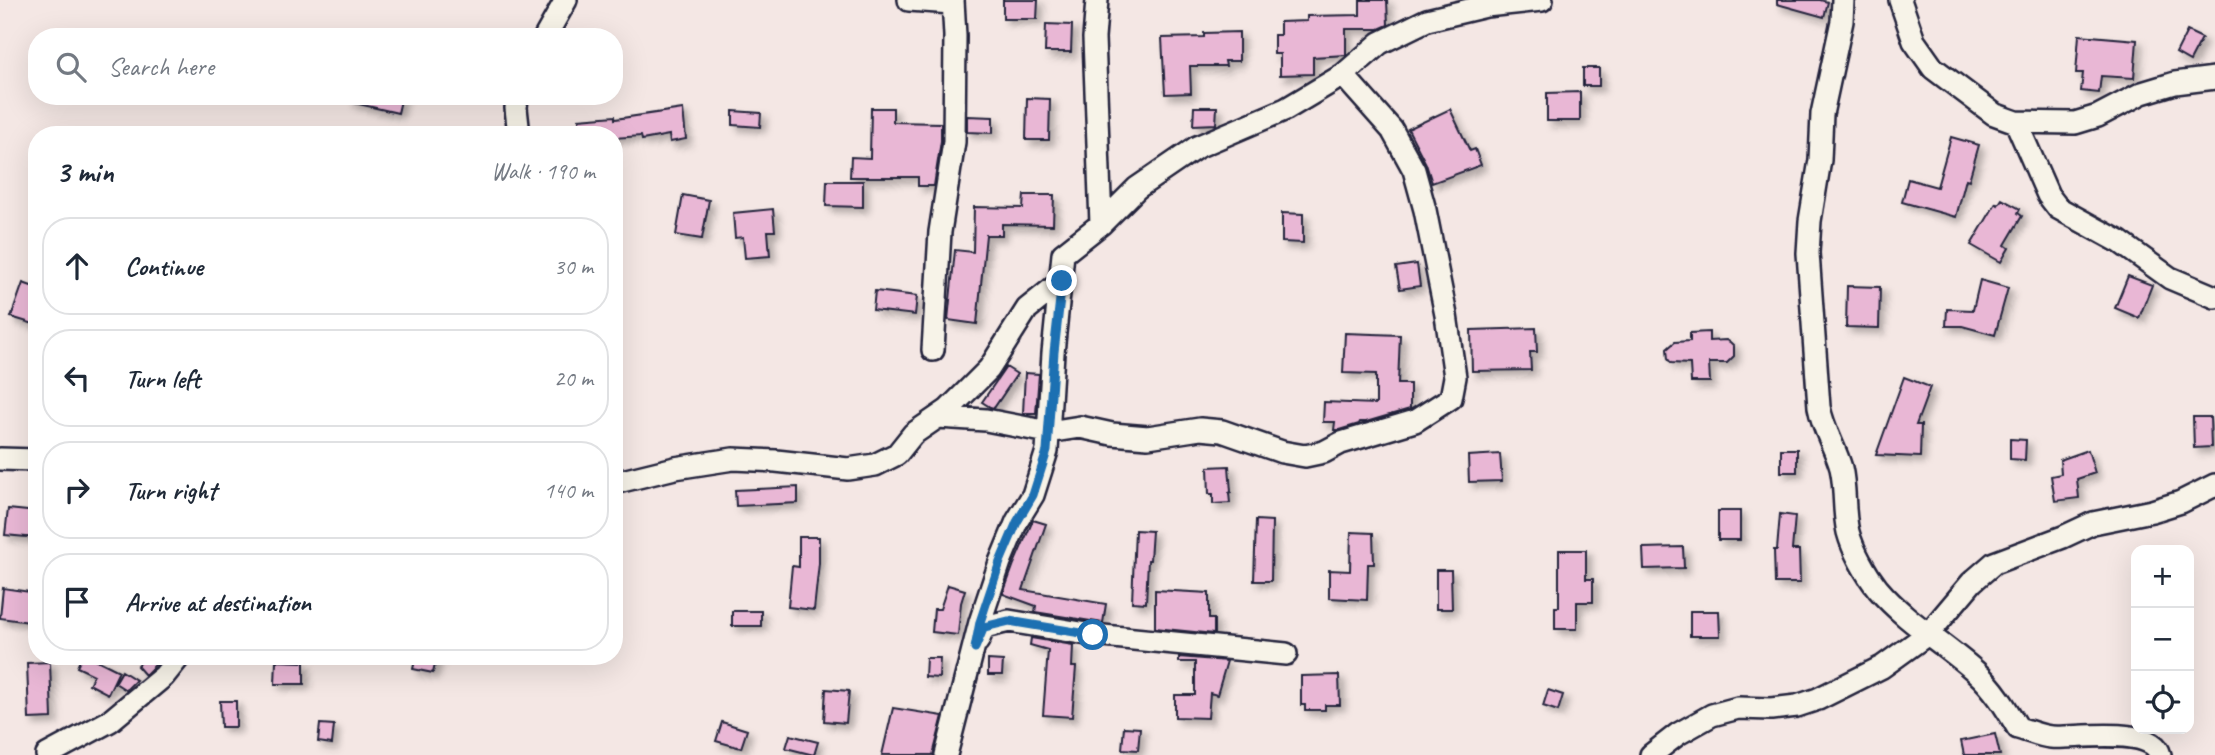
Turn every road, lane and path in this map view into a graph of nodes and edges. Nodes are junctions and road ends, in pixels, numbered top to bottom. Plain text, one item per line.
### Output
1 (566, 0) edge
2 (909, 0) edge
3 (1097, 0) edge
4 (1542, 0) edge
5 (1843, 0) edge
6 (1900, 0) edge
7 (953, 2) edge
8 (550, 28) edge
9 (1343, 75) junction
10 (2215, 78) edge
11 (516, 105) edge
12 (2017, 122) junction
13 (518, 126) edge
14 (1101, 223) junction
15 (1062, 281) junction
16 (2215, 297) edge
17 (933, 350) dead end
18 (938, 417) junction
19 (1048, 432) junction
20 (0, 459) edge
21 (28, 460) edge
22 (623, 481) edge
23 (2215, 485) edge
24 (1930, 633) junction
25 (975, 648) junction
26 (1286, 654) dead end
27 (173, 665) edge
28 (47, 755) edge
29 (946, 755) edge
30 (1651, 755) edge
31 (2160, 755) edge

1 - 8 street
2 - 7 street
3 - 14 street
4 - 9 street
5 - 24 street
6 - 12 street
7 - 17 street
9 - 14 street
9 - 19 street
10 - 12 street
11 - 13 street
12 - 16 street
14 - 15 street
15 - 18 street
15 - 19 street
18 - 19 street
18 - 22 street
19 - 25 street
20 - 21 street
23 - 24 street
24 - 30 street
24 - 31 street
25 - 26 street
25 - 29 street
27 - 28 street

